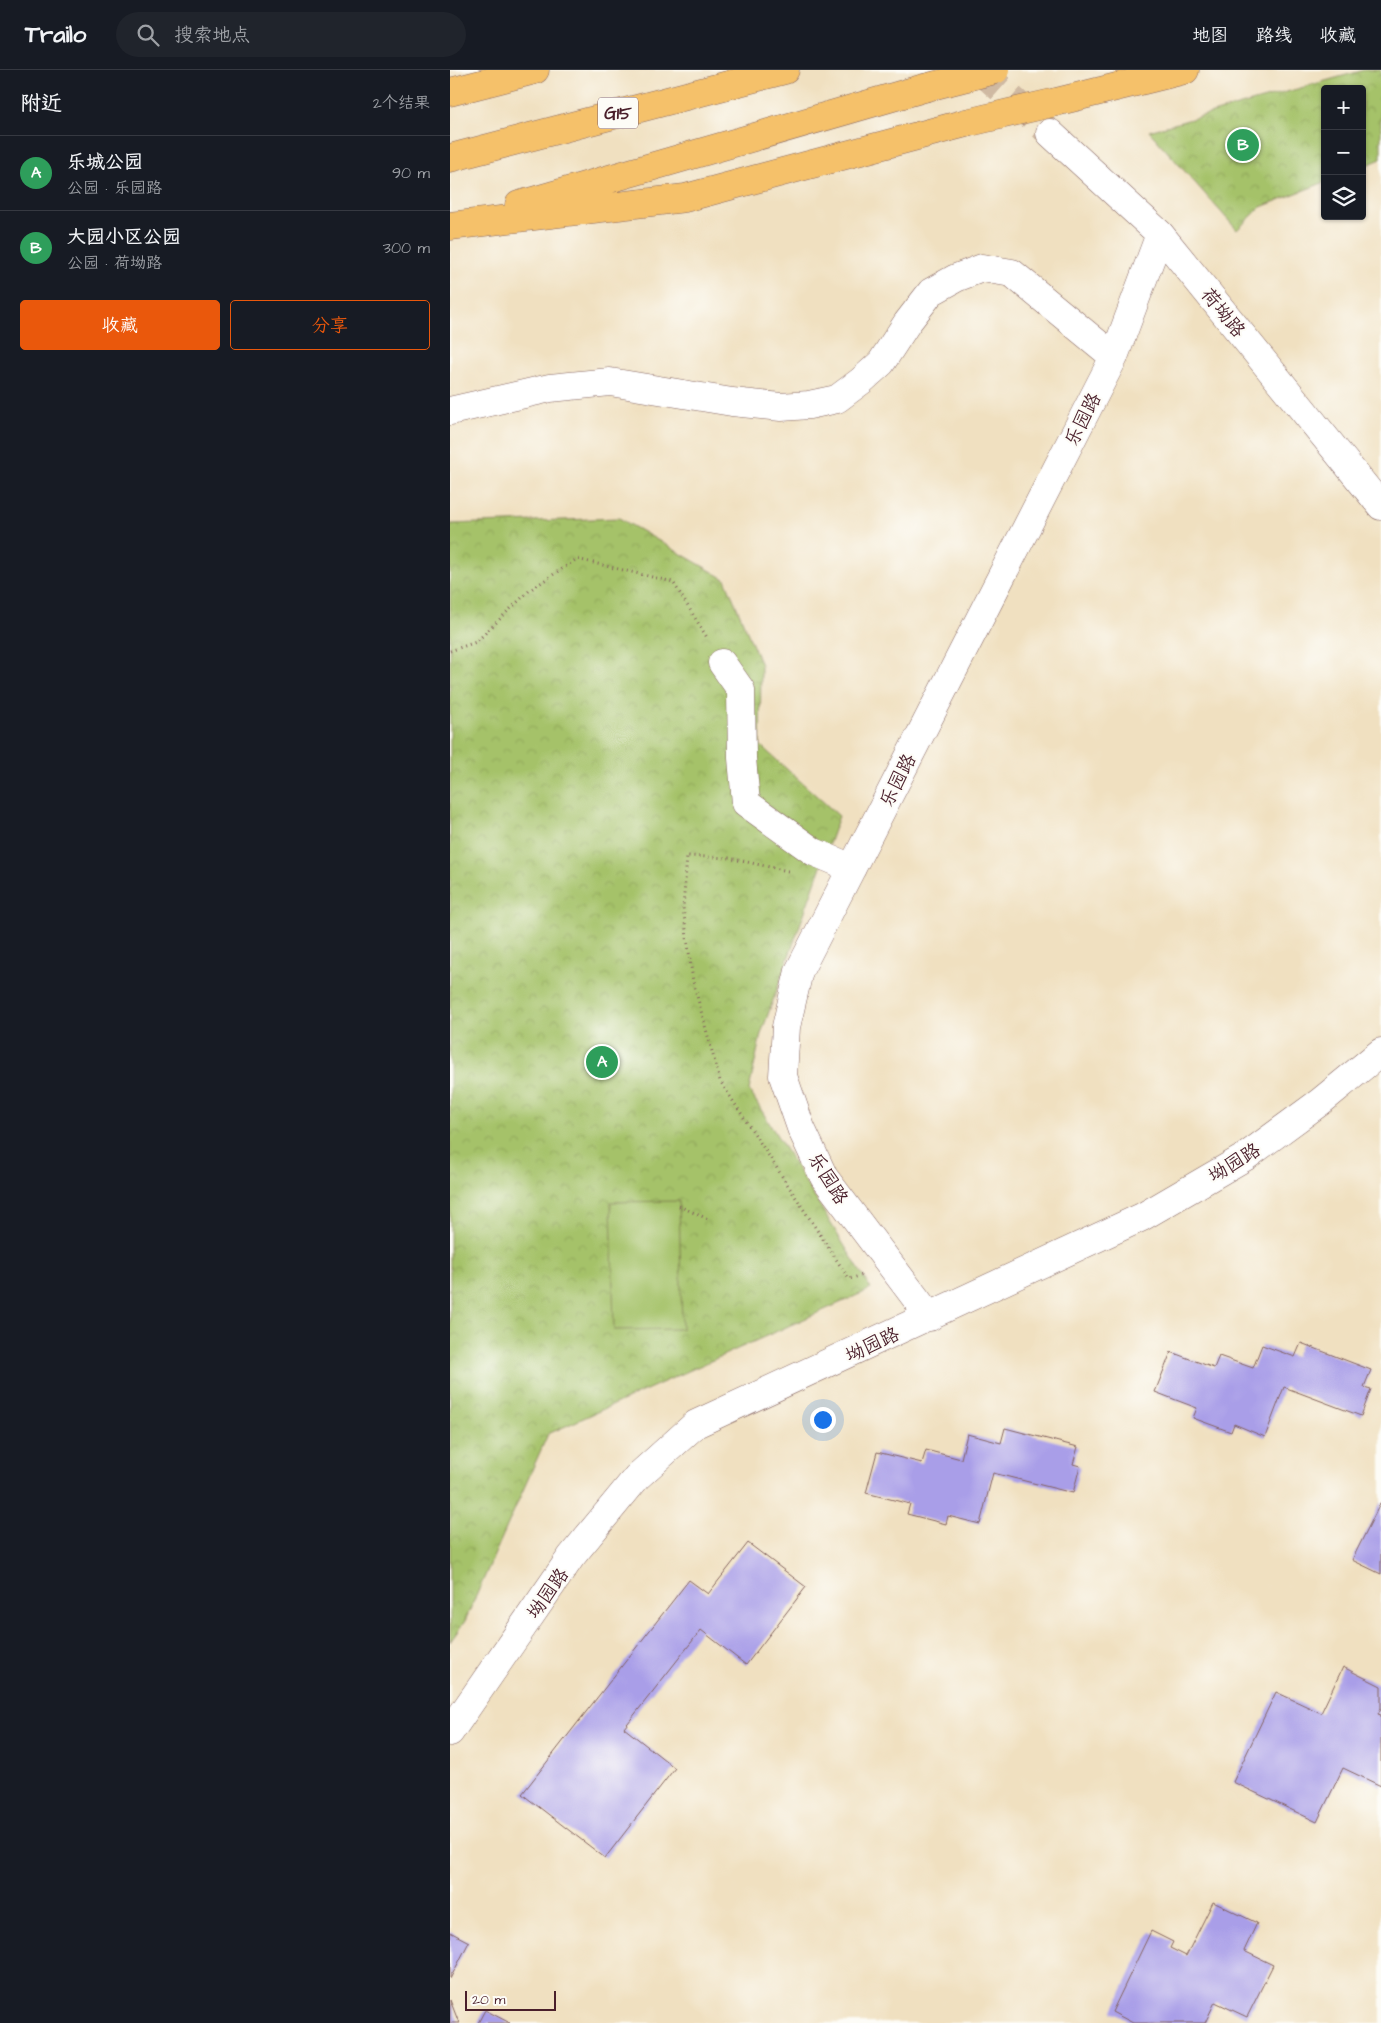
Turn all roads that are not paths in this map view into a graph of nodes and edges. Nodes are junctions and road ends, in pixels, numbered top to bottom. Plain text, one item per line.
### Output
1 (536, 70) edge
2 (785, 70) edge
3 (995, 70) edge
4 (1185, 70) edge
5 (450, 92) edge
6 (1050, 133) tunnel mouth
7 (450, 158) edge
8 (450, 226) edge
9 (1160, 234) junction
10 (1114, 357) junction
11 (450, 411) edge
12 (1381, 506) edge
13 (722, 663) road end
14 (852, 868) junction
15 (1381, 1052) edge
16 (930, 1317) junction
17 (450, 1732) edge

1 - 5 highway
2 - 7 highway, G15
3 - 8 highway, bridge
4 - 8 highway, bridge
6 - 9 street, 荷坳路
9 - 10 street, 乐园路
9 - 12 street, 荷坳路
10 - 11 street
10 - 14 street, 乐园路
13 - 14 street
14 - 16 street, 乐园路
15 - 16 street, 坳园路
16 - 17 street, 坳园路

